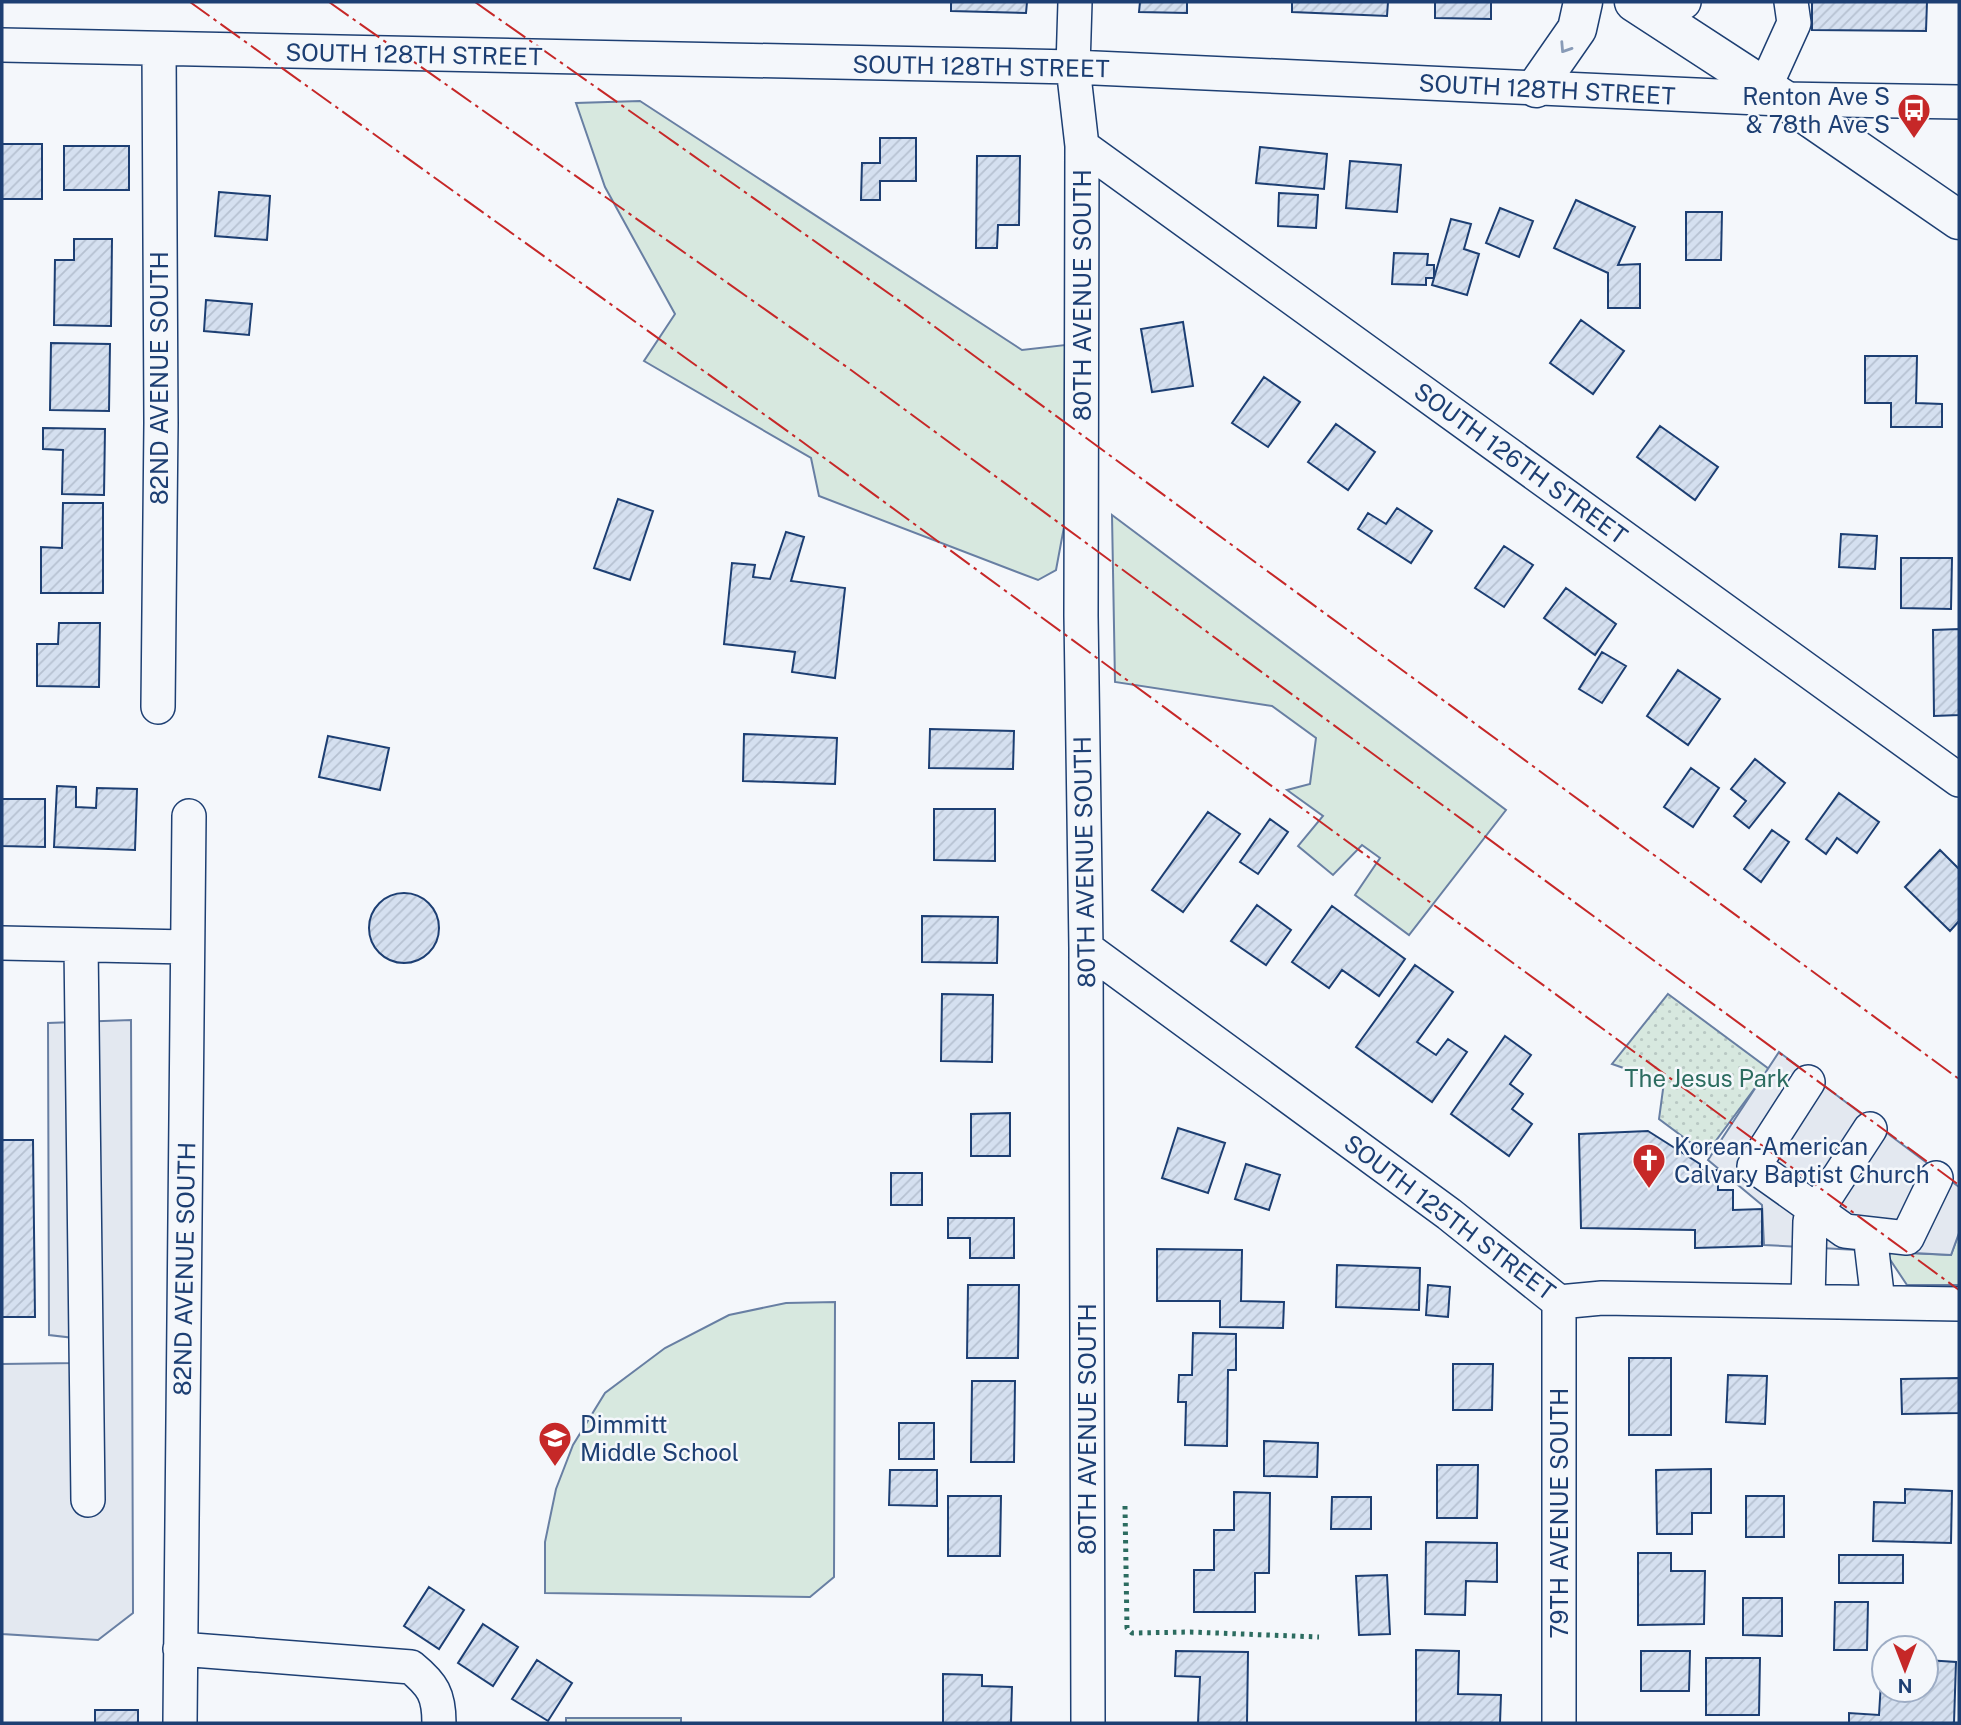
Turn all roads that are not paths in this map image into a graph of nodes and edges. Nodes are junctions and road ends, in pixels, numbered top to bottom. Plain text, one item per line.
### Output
1 (1075, 2) edge
2 (1583, 2) edge
3 (1791, 2) edge
4 (1659, 7) edge
5 (2, 45) edge
6 (159, 48) junction
7 (1073, 67) junction
8 (1536, 88) junction
9 (1774, 93) junction
10 (1959, 102) edge
11 (1082, 146) junction
12 (1959, 220) edge
13 (158, 707) dead end
14 (1959, 780) edge
15 (189, 816) dead end
16 (2, 943) edge
17 (81, 945) junction
18 (187, 947) junction
19 (1086, 948) junction
20 (1808, 1082) dead end
21 (1870, 1129) dead end
22 (1936, 1178) dead end
23 (1816, 1210) junction
24 (1870, 1234) junction
25 (1808, 1301) junction
26 (1559, 1302) junction
27 (1878, 1302) junction
28 (1959, 1304) edge
29 (88, 1500) dead end
30 (180, 1649) junction
31 (180, 1723) edge
32 (439, 1723) edge
33 (1088, 1723) edge
34 (1559, 1723) edge

1 - 7 street, 80TH AVENUE SOUTH
2 -> 8 main road
3 - 9 street
4 - 9 main road
5 - 6 street, SOUTH 128TH STREET
6 - 7 street, SOUTH 128TH STREET
6 - 13 street, 82ND AVENUE SOUTH
7 - 8 street, SOUTH 128TH STREET
7 - 11 street, 80TH AVENUE SOUTH
8 - 9 street, SOUTH 128TH STREET
9 - 10 street, SOUTH 128TH STREET
9 - 12 main road
11 - 14 street, SOUTH 126TH STREET
11 - 19 street, 80TH AVENUE SOUTH
15 - 18 street, 82ND AVENUE SOUTH
16 - 17 street
17 - 18 street
17 - 29 street
18 - 30 street, 82ND AVENUE SOUTH
19 - 26 street, SOUTH 125TH STREET
19 - 33 street, 80TH AVENUE SOUTH
20 - 23 street
21 - 23 street
22 - 24 street
23 - 24 street
23 - 25 street
24 - 27 street
25 - 26 street, SOUTH 125TH STREET
25 - 27 street, SOUTH 125TH STREET
26 - 34 street, 79TH AVENUE SOUTH
27 - 28 street, SOUTH 125TH STREET
30 - 31 street, 82ND AVENUE SOUTH
30 - 32 street

